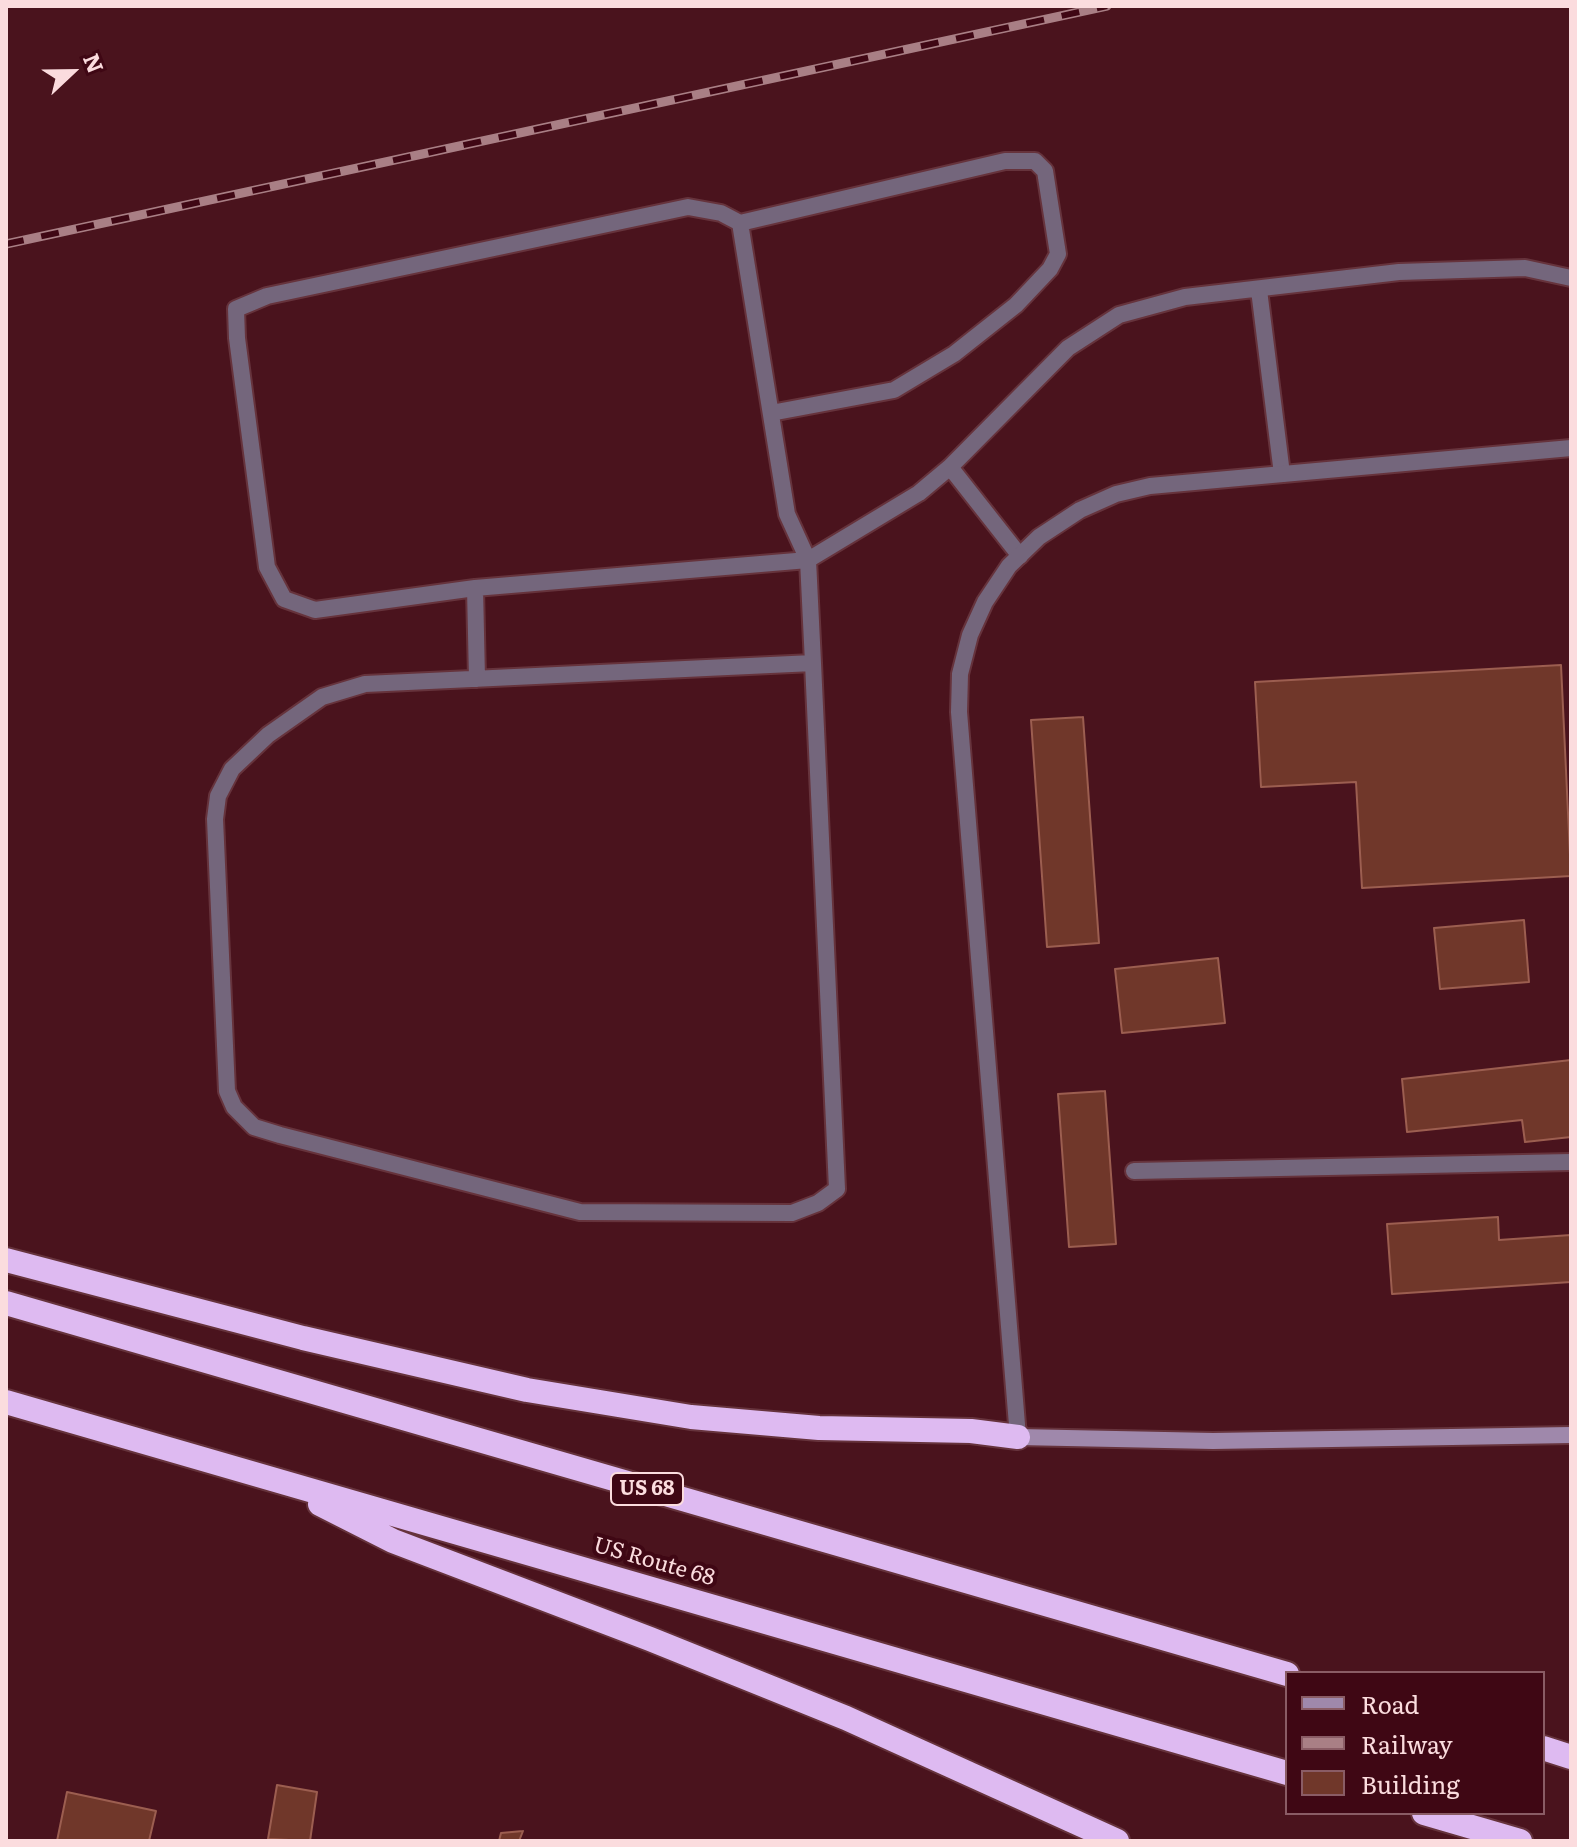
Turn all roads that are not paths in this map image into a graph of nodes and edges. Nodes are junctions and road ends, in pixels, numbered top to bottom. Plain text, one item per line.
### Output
1 (740, 223) junction
2 (1571, 278) edge
3 (1259, 290) junction
4 (771, 413) junction
5 (1571, 448) edge
6 (950, 467) junction
7 (1282, 474) junction
8 (1020, 556) junction
9 (808, 560) junction
10 (475, 588) junction
11 (813, 663) junction
12 (477, 679) junction
13 (1571, 1162) edge
14 (1134, 1171) dead end
15 (6, 1260) edge
16 (6, 1303) edge
17 (6, 1402) edge
18 (1571, 1435) edge
19 (1018, 1437) junction
20 (268, 1477) junction
21 (1285, 1673) edge
22 (1545, 1749) edge
23 (1571, 1757) edge
24 (1285, 1772) edge
25 (1431, 1815) edge
26 (1117, 1841) edge
27 (1520, 1841) edge

1 - 4 street
1 - 4 street
1 - 10 street
2 - 3 street
3 - 6 street
3 - 7 street
4 - 9 street
5 - 7 street
6 - 8 street
6 - 9 street
7 - 8 street
8 - 19 street
9 - 10 street
9 - 11 street
10 - 12 street
11 - 12 street
11 - 12 street
13 - 14 street
15 - 19 highway
16 - 21 highway, US 68
17 - 20 highway, US Route 68
18 - 19 main road
20 - 24 highway, US Route 68
20 - 26 highway
22 - 23 highway
25 - 27 highway

